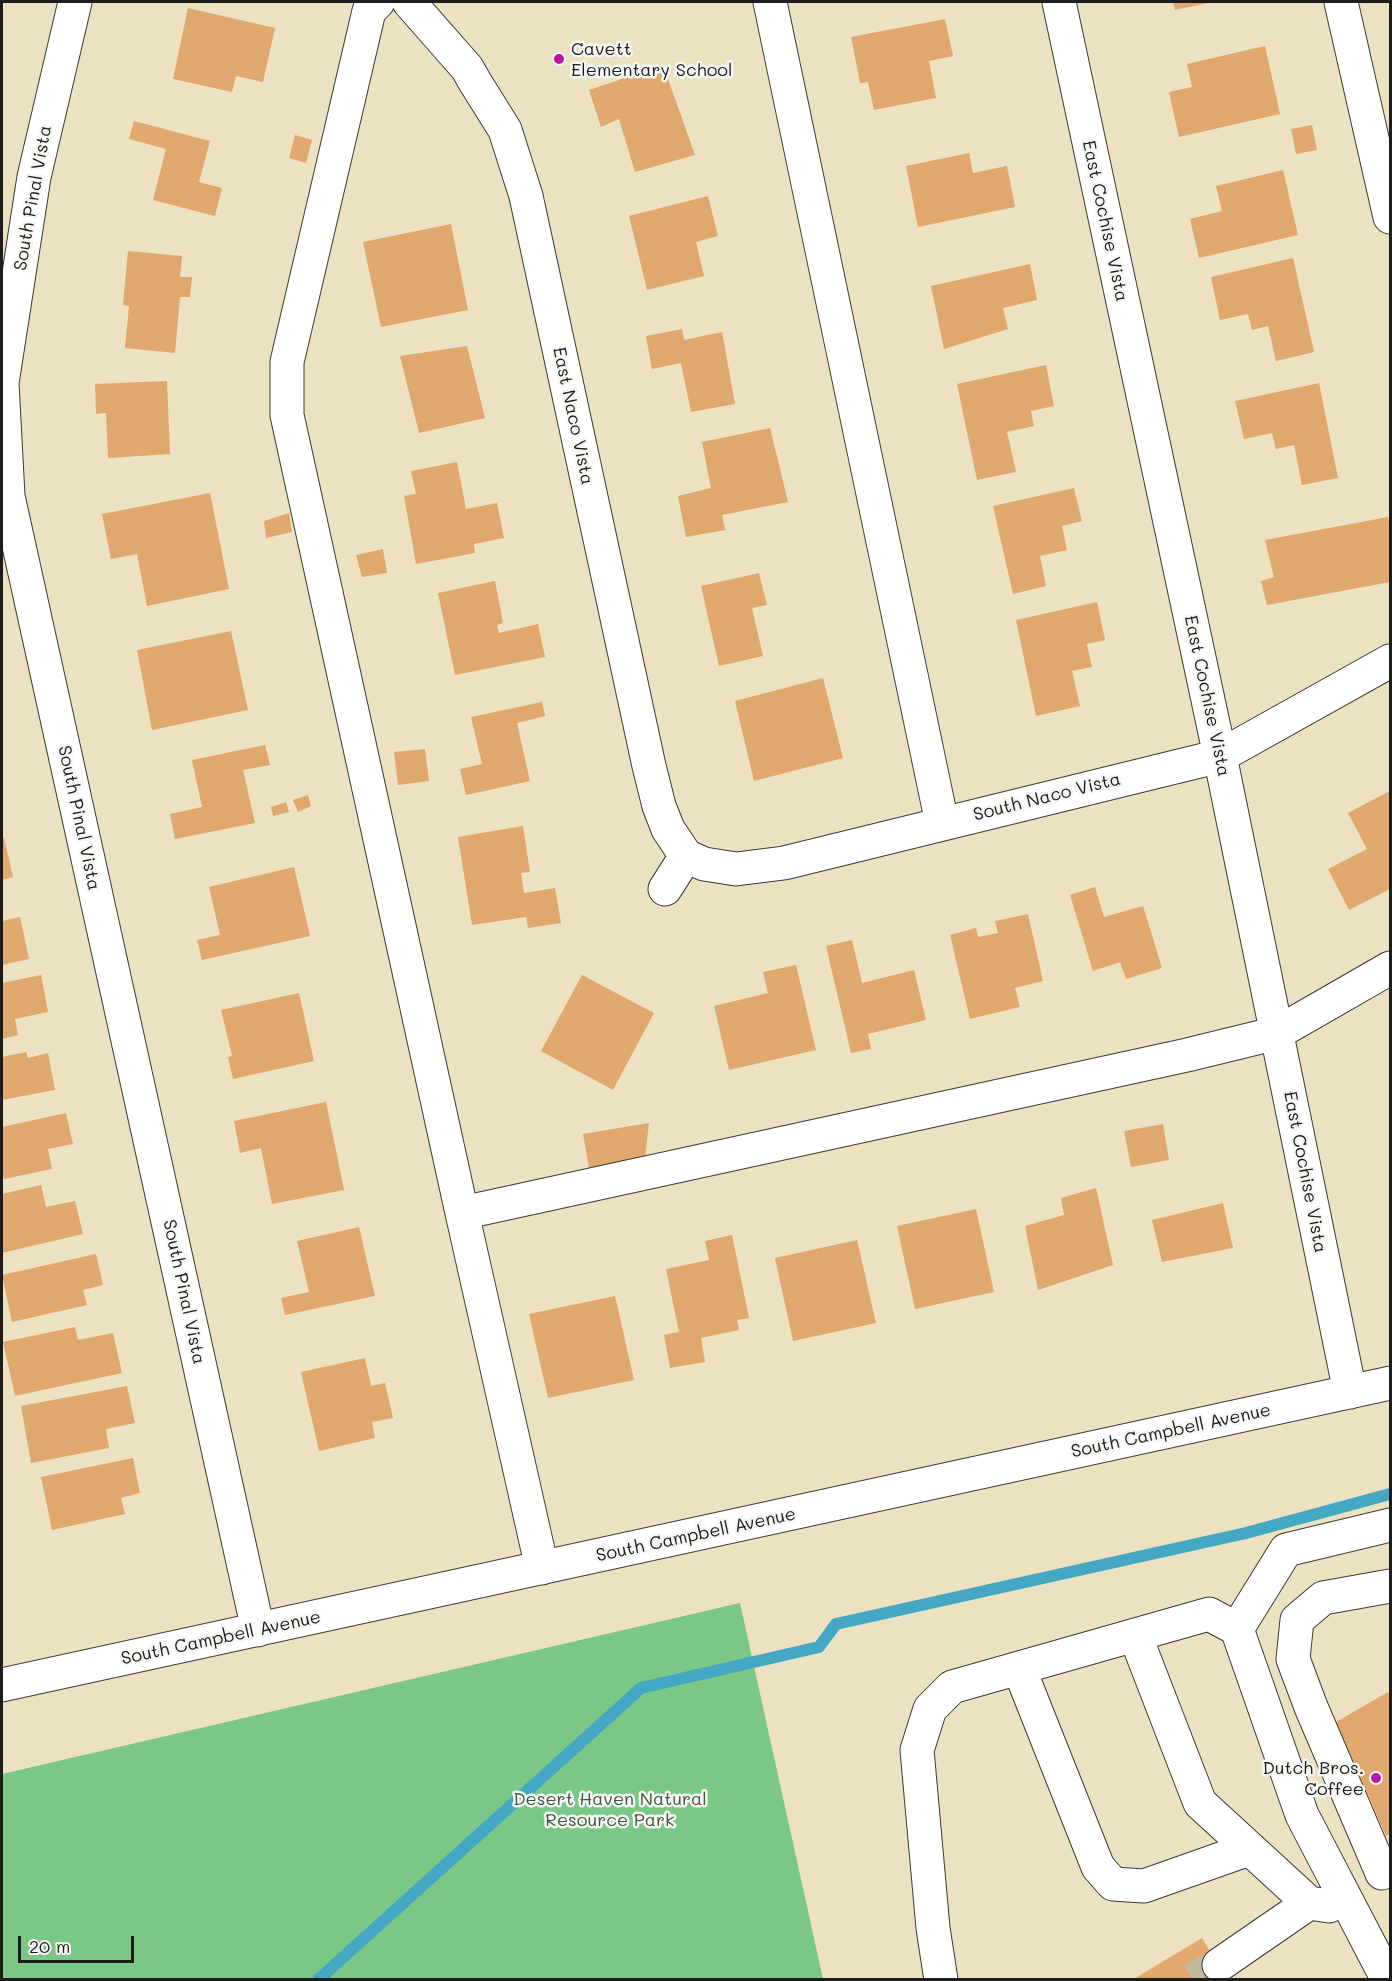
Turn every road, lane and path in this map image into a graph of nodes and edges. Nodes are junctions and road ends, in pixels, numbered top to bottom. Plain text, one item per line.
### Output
1 (75, 2) edge
2 (378, 2) edge
3 (409, 2) edge
4 (770, 2) edge
5 (1059, 2) edge
6 (1341, 2) edge
7 (14, 217) edge
8 (1390, 217) edge
9 (4, 448) edge
10 (1390, 661) edge
11 (1220, 756) junction
12 (942, 824) junction
13 (686, 856) junction
14 (665, 890) dead end
15 (1390, 968) edge
16 (1277, 1033) junction
17 (462, 1213) junction
18 (1390, 1383) edge
19 (1350, 1392) junction
20 (1390, 1525) edge
21 (542, 1568) junction
22 (1390, 1586) edge
23 (1237, 1629) junction
24 (258, 1630) junction
25 (1135, 1635) junction
26 (1019, 1668) junction
27 (2, 1685) edge
28 (1249, 1849) junction
29 (1386, 1871) edge
30 (1309, 1902) junction
31 (1348, 1903) junction
32 (1219, 1965) tunnel mouth
33 (941, 1980) edge
34 (1388, 1980) edge

1 - 7 street, South Pinal Vista
2 - 17 street
3 - 13 street, East Naco Vista
4 - 12 street
5 - 11 street, East Cochise Vista
6 - 8 street
7 - 9 street, South Pinal Vista
9 - 24 street, South Pinal Vista
10 - 11 street, South Naco Vista
11 - 12 street, South Naco Vista
11 - 16 street, East Cochise Vista
12 - 13 street, South Naco Vista
13 - 14 street
15 - 16 street
16 - 17 street
16 - 19 street, East Cochise Vista
17 - 21 street
18 - 19 street, South Campbell Avenue
19 - 21 street, South Campbell Avenue
20 - 23 street
21 - 24 street, South Campbell Avenue
22 - 29 street
23 - 25 street
23 - 31 street
24 - 27 street, South Campbell Avenue
25 - 26 street
25 - 28 street
26 - 28 street
26 - 33 street
28 - 30 street
29 - 31 street
30 - 31 street
30 - 32 street
31 - 34 street

